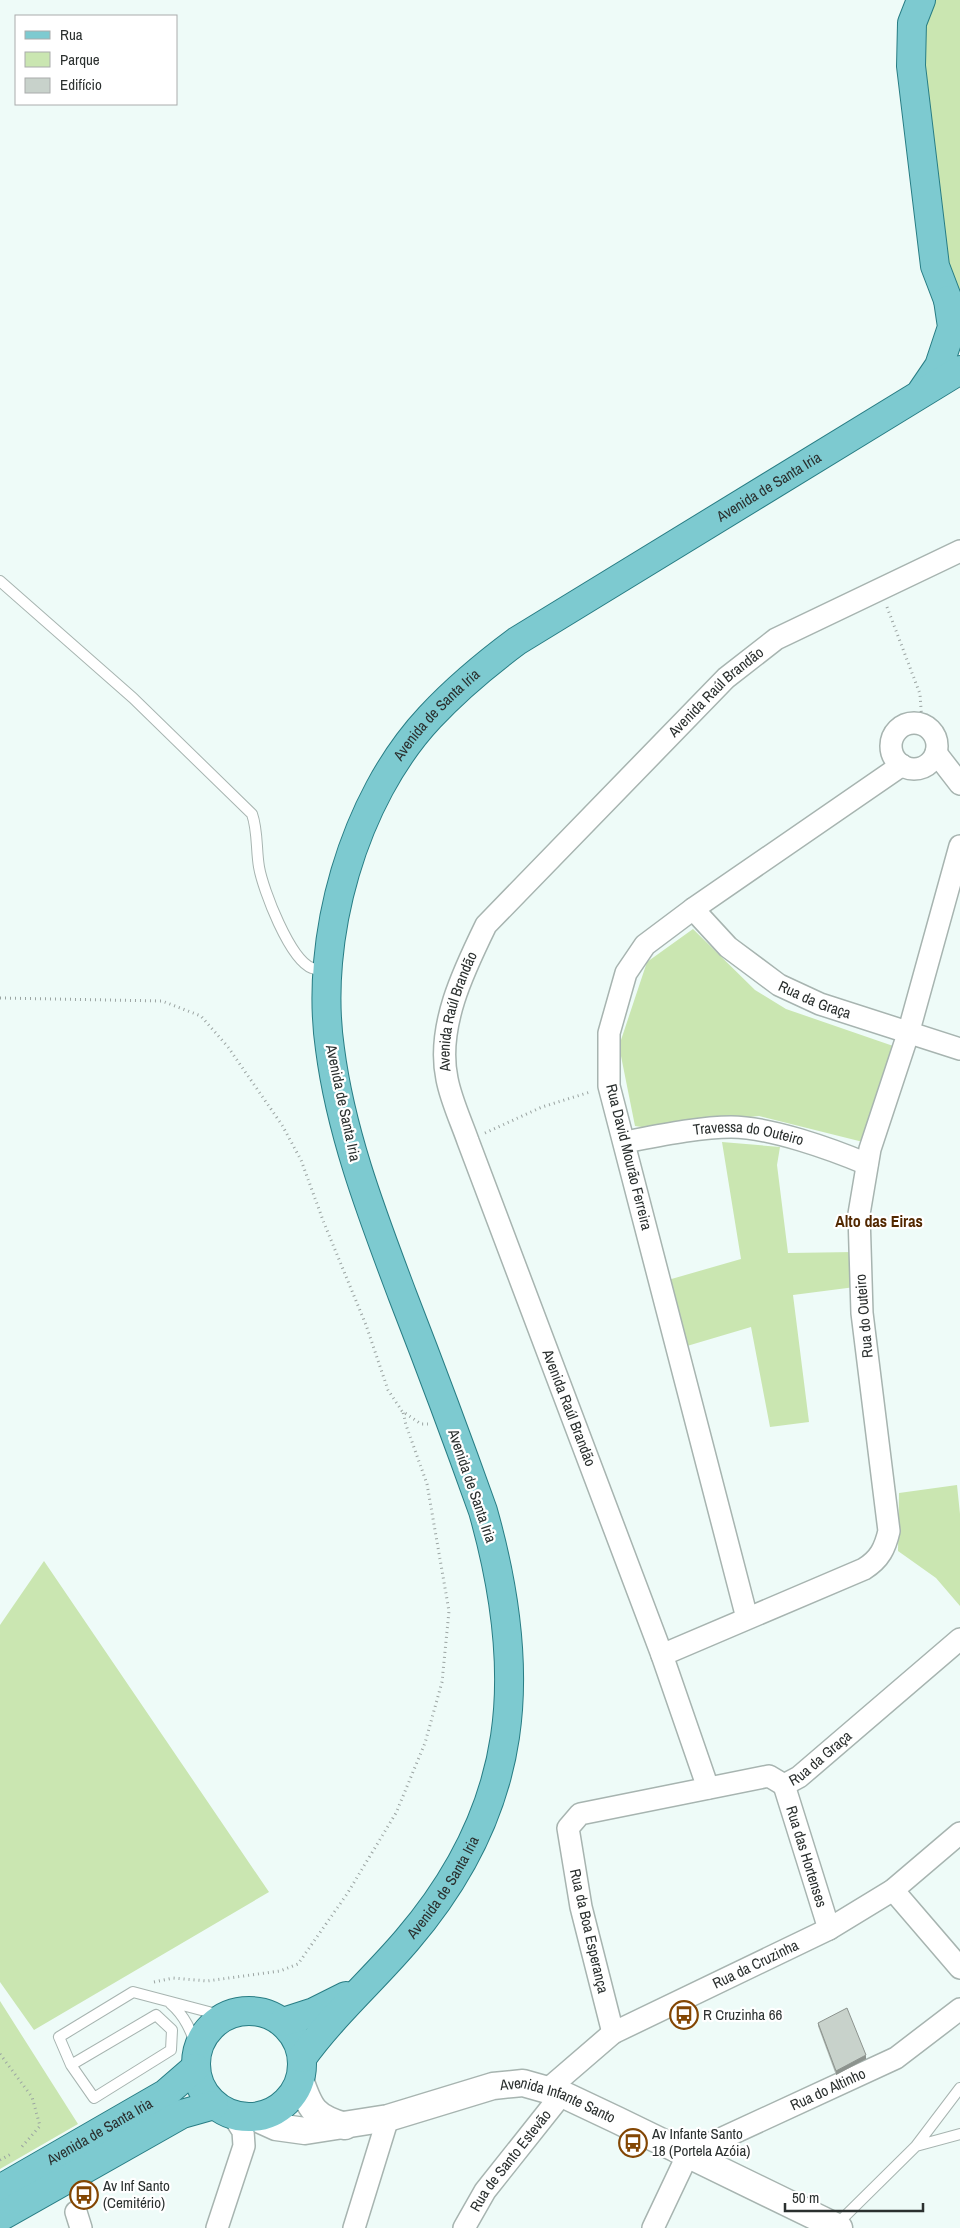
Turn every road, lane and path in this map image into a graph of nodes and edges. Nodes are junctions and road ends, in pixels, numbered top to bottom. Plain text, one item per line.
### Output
1 (919, 1) edge
2 (954, 306) edge
3 (960, 370) edge
4 (918, 396) junction
5 (960, 551) edge
6 (0, 582) edge
7 (880, 590) junction
8 (922, 724) junction
9 (936, 753) junction
10 (902, 765) junction
11 (960, 784) edge
12 (960, 846) edge
13 (693, 908) junction
14 (328, 971) junction
15 (0, 998) edge
16 (908, 1034) junction
17 (960, 1049) edge
18 (610, 1086) junction
19 (468, 1141) junction
20 (625, 1142) junction
21 (867, 1164) junction
22 (403, 1412) junction
23 (451, 1424) junction
24 (747, 1618) junction
25 (960, 1639) edge
26 (662, 1655) junction
27 (784, 1785) junction
28 (708, 1788) junction
29 (568, 1828) joint
30 (960, 1833) edge
31 (893, 1890) junction
32 (829, 1928) junction
33 (960, 1968) edge
34 (374, 1976) junction
35 (137, 1993) junction
36 (165, 1999) junction
37 (960, 2010) edge
38 (224, 2016) junction
39 (283, 2022) junction
40 (613, 2033) junction
41 (0, 2054) edge
42 (196, 2058) junction
43 (71, 2065) junction
44 (301, 2069) junction
45 (960, 2088) edge
46 (555, 2092) junction
47 (233, 2112) junction
48 (388, 2118) junction
49 (345, 2126) junction
50 (960, 2134) edge
51 (916, 2146) junction
52 (688, 2154) junction
53 (0, 2160) edge
54 (0, 2189) edge
55 (0, 2217) edge
56 (837, 2227) edge
57 (217, 2228) edge
58 (354, 2228) edge
59 (464, 2228) edge
60 (653, 2228) edge

1 - 2 main road, Avenida de Santa Iria
2 - 4 main road, Avenida de Santa Iria
3 - 4 main road, Avenida de Santa Iria
4 - 14 main road, Avenida de Santa Iria
5 - 7 street, Avenida Raúl Brandão
6 - 14 lane
7 - 8 path
7 - 19 street, Avenida Raúl Brandão
8 - 9 street
8 - 10 street
9 - 10 street
9 - 11 street
10 - 13 street, Rua David Mourão Ferreira
12 - 16 street, Rua do Outeiro
13 - 16 street, Rua da Graça
13 - 18 street, Rua David Mourão Ferreira
14 - 23 main road, Avenida de Santa Iria
15 - 22 path
16 - 17 street, Rua da Graça
16 - 21 street, Rua do Outeiro
18 - 19 path
18 - 20 street, Rua David Mourão Ferreira
19 - 26 street, Avenida Raúl Brandão
20 - 21 street, Travessa do Outeiro
20 - 24 street, Rua David Mourão Ferreira
21 - 24 street, Rua do Outeiro
22 - 23 path
22 - 35 path
23 - 34 main road, Avenida de Santa Iria
24 - 26 street, Rua do Outeiro
25 - 27 street, Rua da Graça
26 - 28 street, Avenida Raúl Brandão
27 - 28 street, Rua da Graça
27 - 32 street, Rua das Hortenses
28 - 29 street, Rua da Graça
29 - 40 street, Rua da Boa Esperança
30 - 31 street, Rua da Cruzinha
31 - 32 street, Rua da Cruzinha
31 - 33 street
32 - 40 street, Rua da Cruzinha
34 - 39 main road, Avenida de Santa Iria
34 - 44 main road, Avenida de Santa Iria
35 - 36 lane
35 - 43 lane
36 - 38 lane
36 - 42 lane
37 - 52 street, Rua do Altinho
38 - 39 main road
38 - 42 main road
39 - 44 main road
40 - 46 street, Rua da Cruzinha
41 - 53 path
42 - 47 main road
42 - 54 main road, Avenida de Santa Iria
43 - 43 lane
44 - 47 main road
44 - 49 street
45 - 51 lane
46 - 48 street, Avenida Infante Santo
46 - 52 street, Avenida Infante Santo
46 - 59 street, Rua de Santo Estevão
47 - 49 street, Avenida Infante Santo
47 - 55 main road, Avenida de Santa Iria
47 - 57 street
48 - 49 street, Avenida Infante Santo
48 - 58 street
50 - 51 lane
51 - 56 lane
52 - 56 street, Avenida Infante Santo
52 - 60 street

